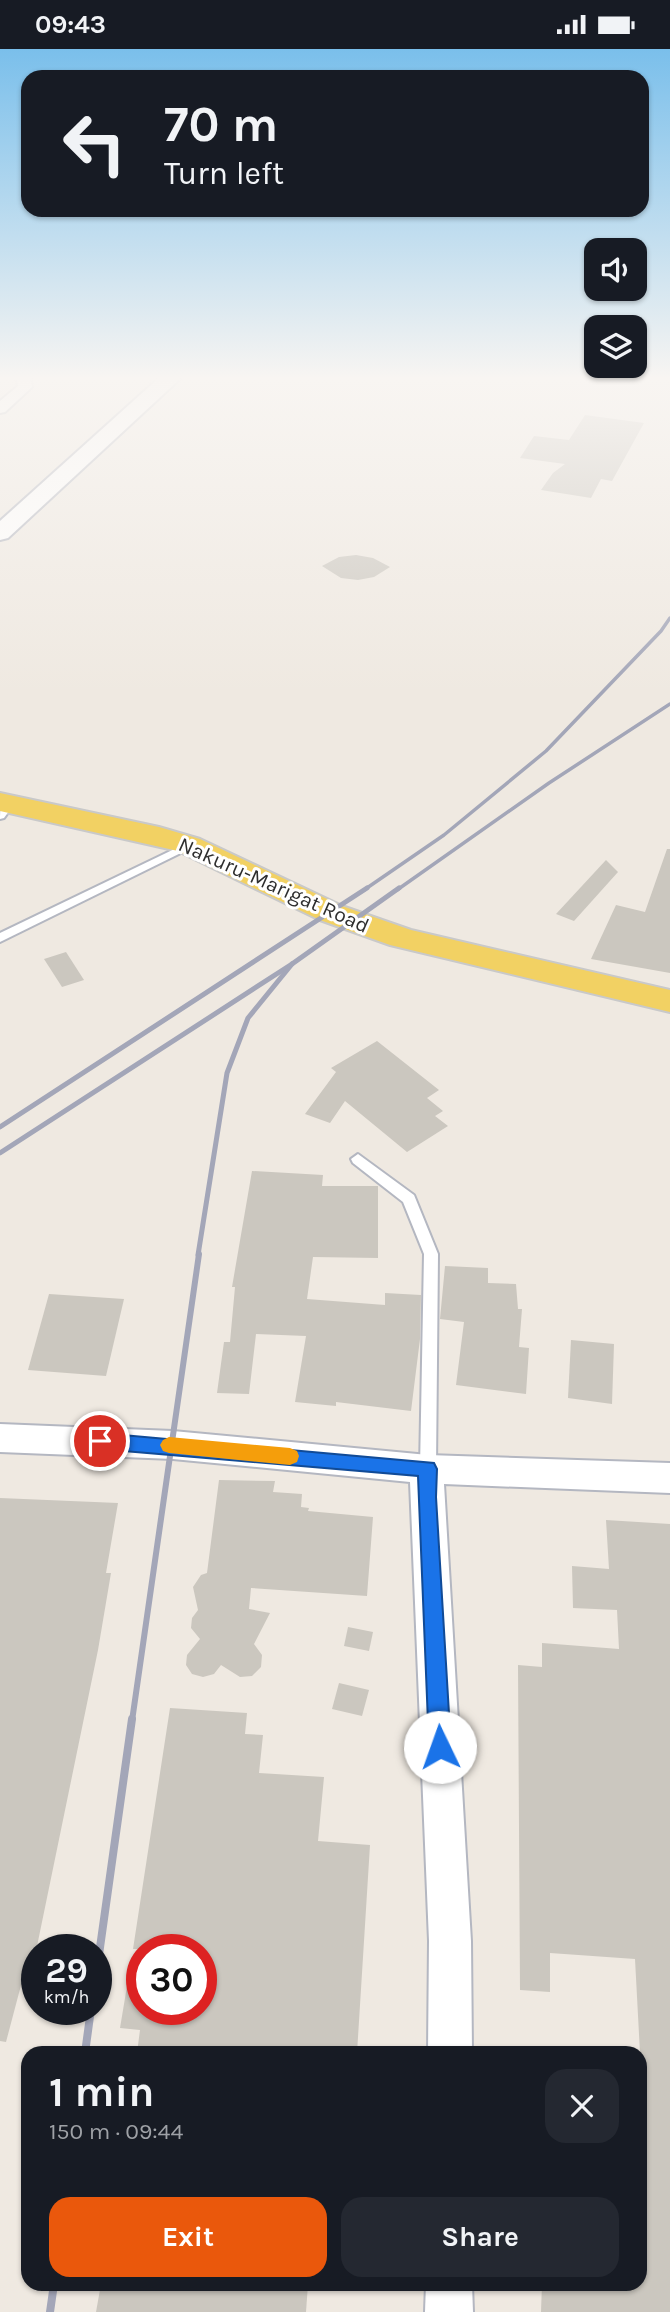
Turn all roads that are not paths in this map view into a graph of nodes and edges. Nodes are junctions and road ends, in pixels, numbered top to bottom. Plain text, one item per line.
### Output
1 (56, 483) edge
2 (0, 533) edge
3 (3, 807) edge
4 (189, 845) junction
5 (0, 938) edge
6 (670, 1001) edge
7 (358, 1159) dead end
8 (0, 1438) edge
9 (428, 1469) junction
10 (670, 1478) edge
11 (450, 2046) edge
12 (449, 2291) edge
13 (449, 2312) edge

1 - 2 main road
3 - 4 main road, Nakuru-Marigat Road
4 - 5 lane
4 - 6 main road, Nakuru-Marigat Road
7 - 9 lane
8 - 9 street
9 - 10 street
9 - 11 street
12 - 13 street

